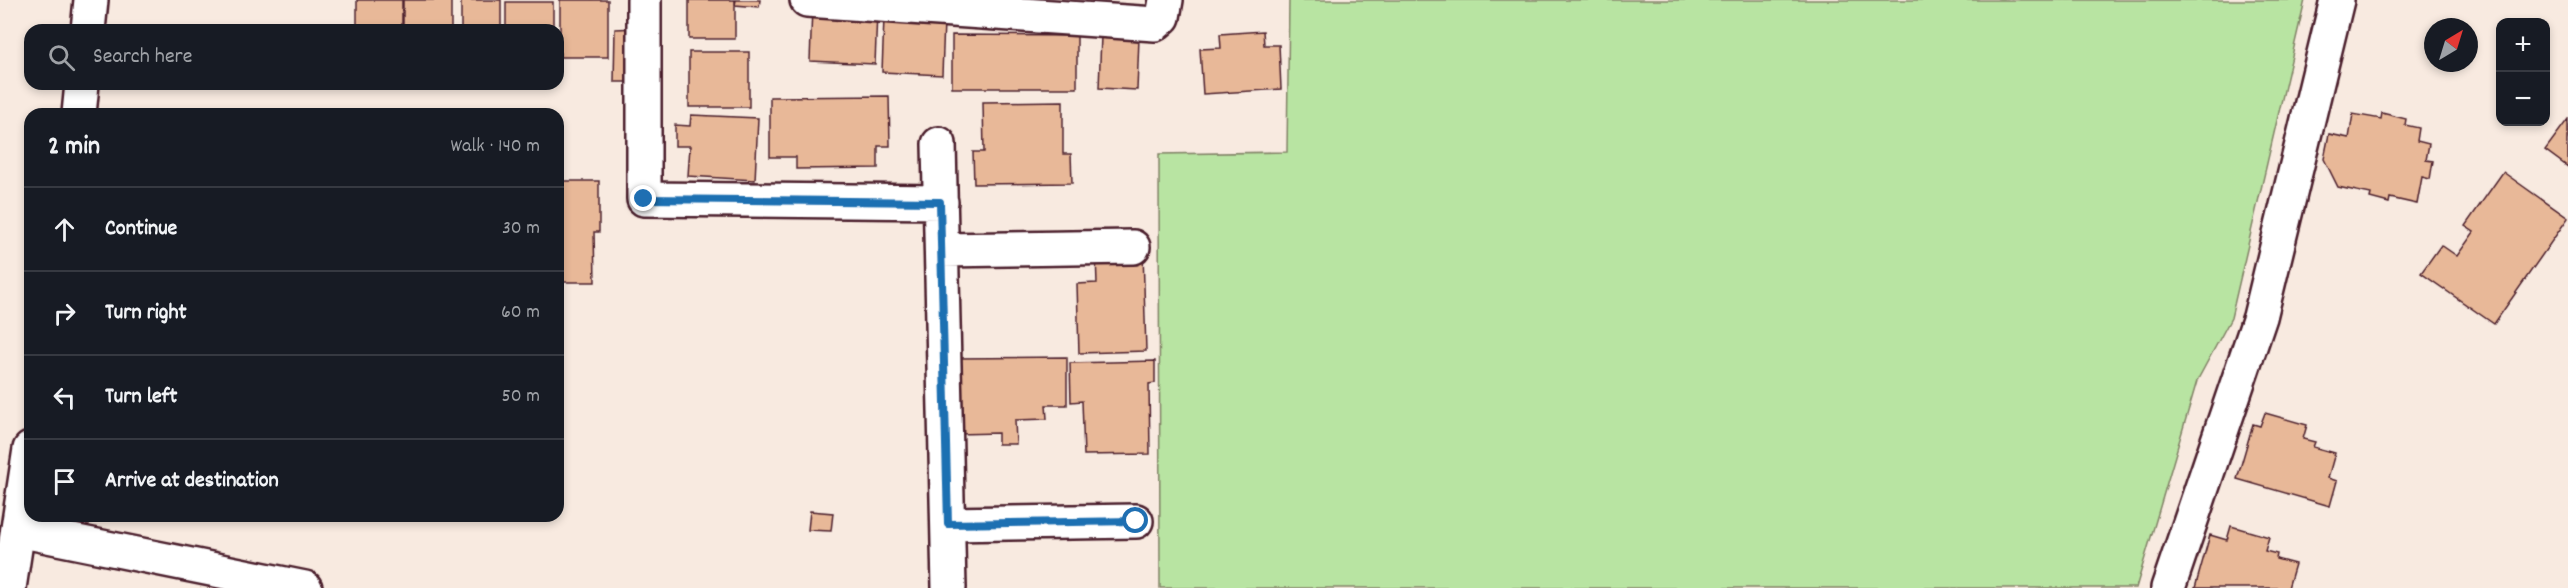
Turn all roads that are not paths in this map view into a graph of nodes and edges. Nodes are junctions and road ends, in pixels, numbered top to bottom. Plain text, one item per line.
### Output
1 (92, 0) edge
2 (644, 0) edge
3 (807, 0) edge
4 (1166, 0) edge
5 (2337, 0) edge
6 (1054, 8) edge
7 (89, 24) edge
8 (81, 90) edge
9 (80, 108) edge
10 (939, 144) dead end
11 (940, 202) junction
12 (1133, 248) dead end
13 (942, 250) junction
14 (24, 490) edge
15 (1136, 521) dead end
16 (948, 524) junction
17 (18, 530) junction
18 (9, 588) edge
19 (306, 588) edge
20 (950, 588) edge
21 (2168, 588) edge

1 - 7 street
2 - 11 street
3 - 6 street
4 - 6 street
5 - 21 street
8 - 9 street
10 - 11 street
11 - 13 street
12 - 13 street
13 - 16 street
14 - 17 street
15 - 16 street
16 - 20 street
17 - 18 street
17 - 19 street

